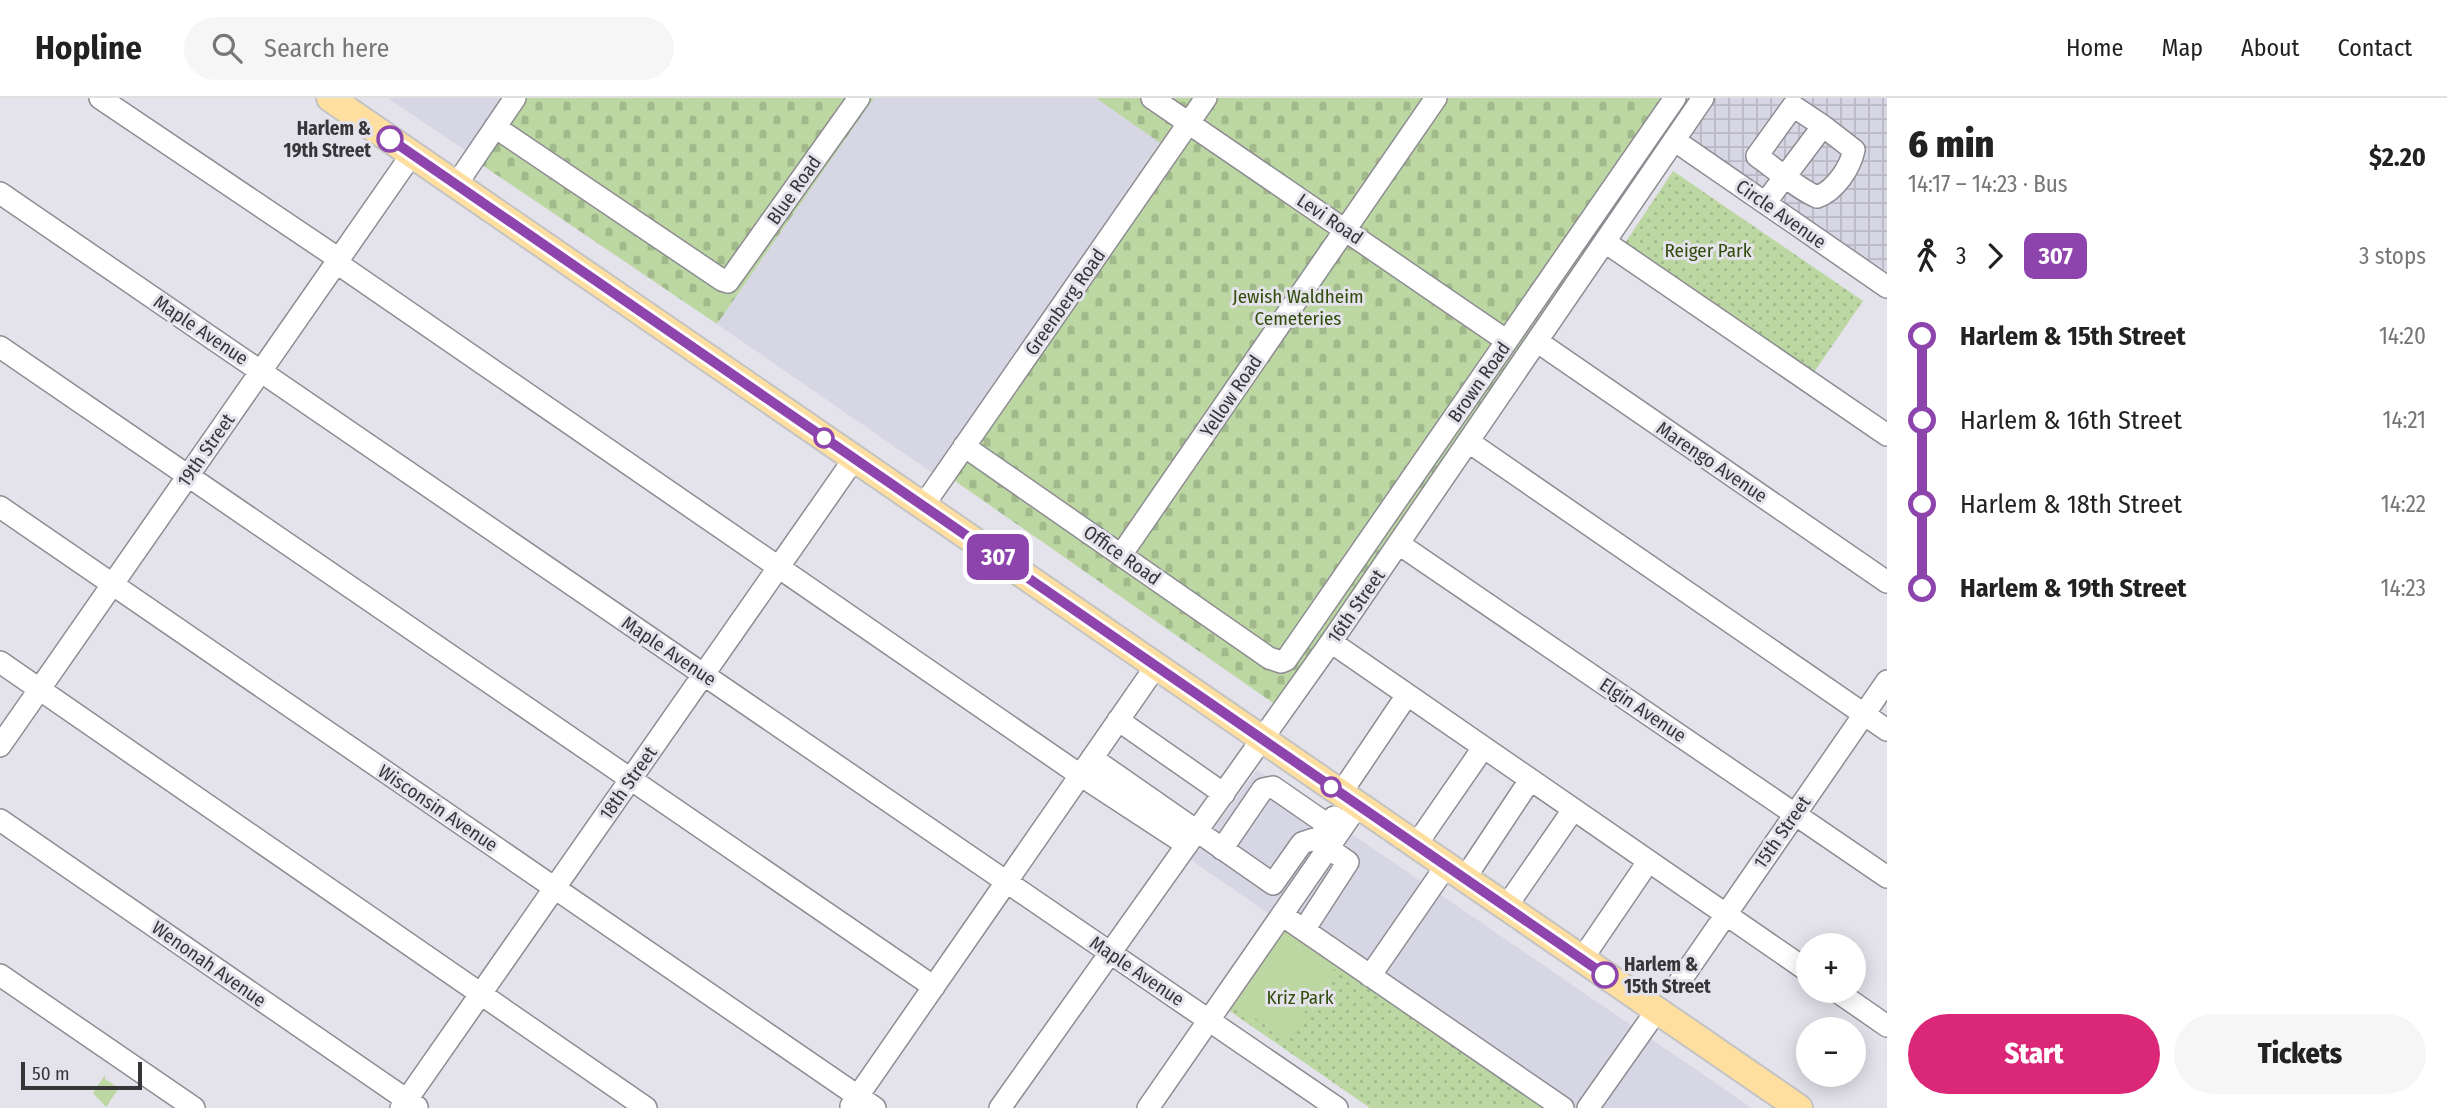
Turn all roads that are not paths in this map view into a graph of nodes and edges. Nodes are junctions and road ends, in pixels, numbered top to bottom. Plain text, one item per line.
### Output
1 (100, 98) edge
2 (330, 98) edge
3 (515, 98) edge
4 (859, 98) edge
5 (1152, 98) edge
6 (1206, 98) edge
7 (1436, 98) edge
8 (1675, 98) edge
9 (1703, 98) edge
10 (1189, 124) junction
11 (1823, 126) junction
12 (495, 127) junction
13 (1674, 140) junction
14 (412, 154) junction
15 (1786, 176) junction
16 (456, 185) junction
17 (0, 193) edge
18 (1765, 203) junction
19 (1345, 230) junction
20 (1605, 242) junction
21 (338, 261) junction
22 (1887, 287) edge
23 (1507, 341) junction
24 (1538, 342) junction
25 (0, 347) edge
26 (261, 372) junction
27 (1887, 435) edge
28 (1469, 442) junction
29 (964, 446) junction
30 (854, 458) junction
31 (188, 476) junction
32 (923, 506) junction
33 (0, 507) edge
34 (1399, 544) junction
35 (1121, 555) junction
36 (778, 567) junction
37 (1887, 582) edge
38 (113, 584) junction
39 (1331, 642) junction
40 (0, 662) edge
41 (1281, 662) joint
42 (1156, 666) junction
43 (704, 674) junction
44 (1887, 681) edge
45 (40, 689) junction
46 (1407, 695) junction
47 (1864, 714) junction
48 (1118, 720) junction
49 (1887, 730) edge
50 (1262, 739) junction
51 (0, 746) edge
52 (1483, 748) junction
53 (1086, 767) junction
54 (631, 779) junction
55 (1530, 780) junction
56 (1224, 794) junction
57 (1348, 799) junction
58 (1573, 810) junction
59 (1795, 814) junction
60 (0, 820) edge
61 (1328, 825) junction
62 (1192, 839) junction
63 (1416, 845) junction
64 (1328, 848) junction
65 (1222, 849) junction
66 (1648, 862) junction
67 (1456, 872) junction
68 (1887, 877) edge
69 (1006, 882) junction
70 (1273, 884) junction
71 (555, 888) junction
72 (1288, 906) junction
73 (1506, 907) junction
74 (1725, 915) junction
75 (1304, 930) junction
76 (1110, 953) junction
77 (1582, 959) junction
78 (1796, 963) edge
79 (0, 975) edge
80 (1370, 976) junction
81 (1678, 984) dead end
82 (934, 987) junction
83 (481, 995) junction
84 (1854, 1003) edge
85 (1657, 1010) junction
86 (1209, 1020) junction
87 (1887, 1026) edge
88 (861, 1104) edge
89 (409, 1105) edge
90 (194, 1108) edge
91 (646, 1108) edge
92 (1000, 1108) edge
93 (1148, 1108) edge
94 (1337, 1108) edge
95 (1563, 1108) edge
96 (1588, 1108) edge
97 (1800, 1108) edge

1 - 21 street
2 - 14 main road
3 - 12 street
4 - 12 street, Blue Road
5 - 10 street, Levi Road
6 - 10 street, Greenberg Road
7 - 19 street, Yellow Road
8 - 23 street, Brown Road
9 - 13 street, 16th Street
10 - 19 street, Levi Road
10 - 29 street, Greenberg Road
11 - 15 street
11 - 15 street
11 - 15 street
12 - 16 street
13 - 18 street, Circle Avenue
13 - 20 street, 16th Street
14 - 16 main road
14 - 21 street, 19th Street
15 - 18 street
16 - 30 main road
17 - 26 street, Maple Avenue
18 - 22 street, Circle Avenue
19 - 23 street, Levi Road
19 - 35 street, Yellow Road
20 - 24 street, 16th Street
20 - 27 street
21 - 26 street, 19th Street
21 - 36 street
23 - 41 street, Brown Road
24 - 28 street, 16th Street
24 - 37 street, Marengo Avenue
25 - 31 street
26 - 31 street, 19th Street
26 - 43 street, Maple Avenue
28 - 34 street, 16th Street
28 - 47 street
29 - 32 street, Greenberg Road
29 - 35 street, Office Road
30 - 32 main road
30 - 36 street, 18th Street
31 - 38 street, 19th Street
31 - 54 street
32 - 42 main road
33 - 38 street, Wisconsin Avenue
34 - 39 street, 16th Street
34 - 59 street, Elgin Avenue
35 - 41 street, Office Road
36 - 43 street, 18th Street
36 - 53 street
38 - 45 street, 19th Street
38 - 71 street, Wisconsin Avenue
39 - 46 street
39 - 50 street, 16th Street
40 - 45 street
42 - 48 street
42 - 50 main road
43 - 54 street, 18th Street
43 - 69 street, Maple Avenue
44 - 47 street, 15th Street
45 - 51 street, 19th Street
45 - 83 street
46 - 52 street
46 - 57 street
47 - 49 street
47 - 59 street, 15th Street
48 - 53 street
48 - 56 street
50 - 56 street, 16th Street
50 - 57 main road
52 - 55 street
52 - 63 street
53 - 62 street
53 - 69 street
54 - 71 street, 18th Street
54 - 82 street
55 - 58 street
55 - 67 street
56 - 62 street, 16th Street
57 - 61 street
57 - 63 main road
57 - 64 street
58 - 66 street
58 - 73 street
59 - 68 street, Elgin Avenue
59 - 74 street, 15th Street
60 - 89 street, Wenonah Avenue
61 - 65 street
61 - 70 street
62 - 65 street
62 - 76 street, 16th Street
63 - 67 main road
64 - 72 street
64 - 75 street
65 - 70 street
66 - 74 street
66 - 77 street
67 - 73 main road
67 - 80 street
69 - 76 street, Maple Avenue
69 - 82 street
70 - 72 street
71 - 83 street, 18th Street
71 - 88 street, Wisconsin Avenue
72 - 75 street
72 - 86 street
73 - 77 main road
74 - 78 street
74 - 81 street, 15th Street
75 - 80 street
76 - 86 street, Maple Avenue
76 - 92 street, 16th Street
77 - 85 main road
79 - 90 street
80 - 95 street
82 - 88 street
83 - 89 street, 18th Street
83 - 91 street
84 - 87 street
85 - 96 street
85 - 97 main road
86 - 93 street
86 - 94 street, Maple Avenue

